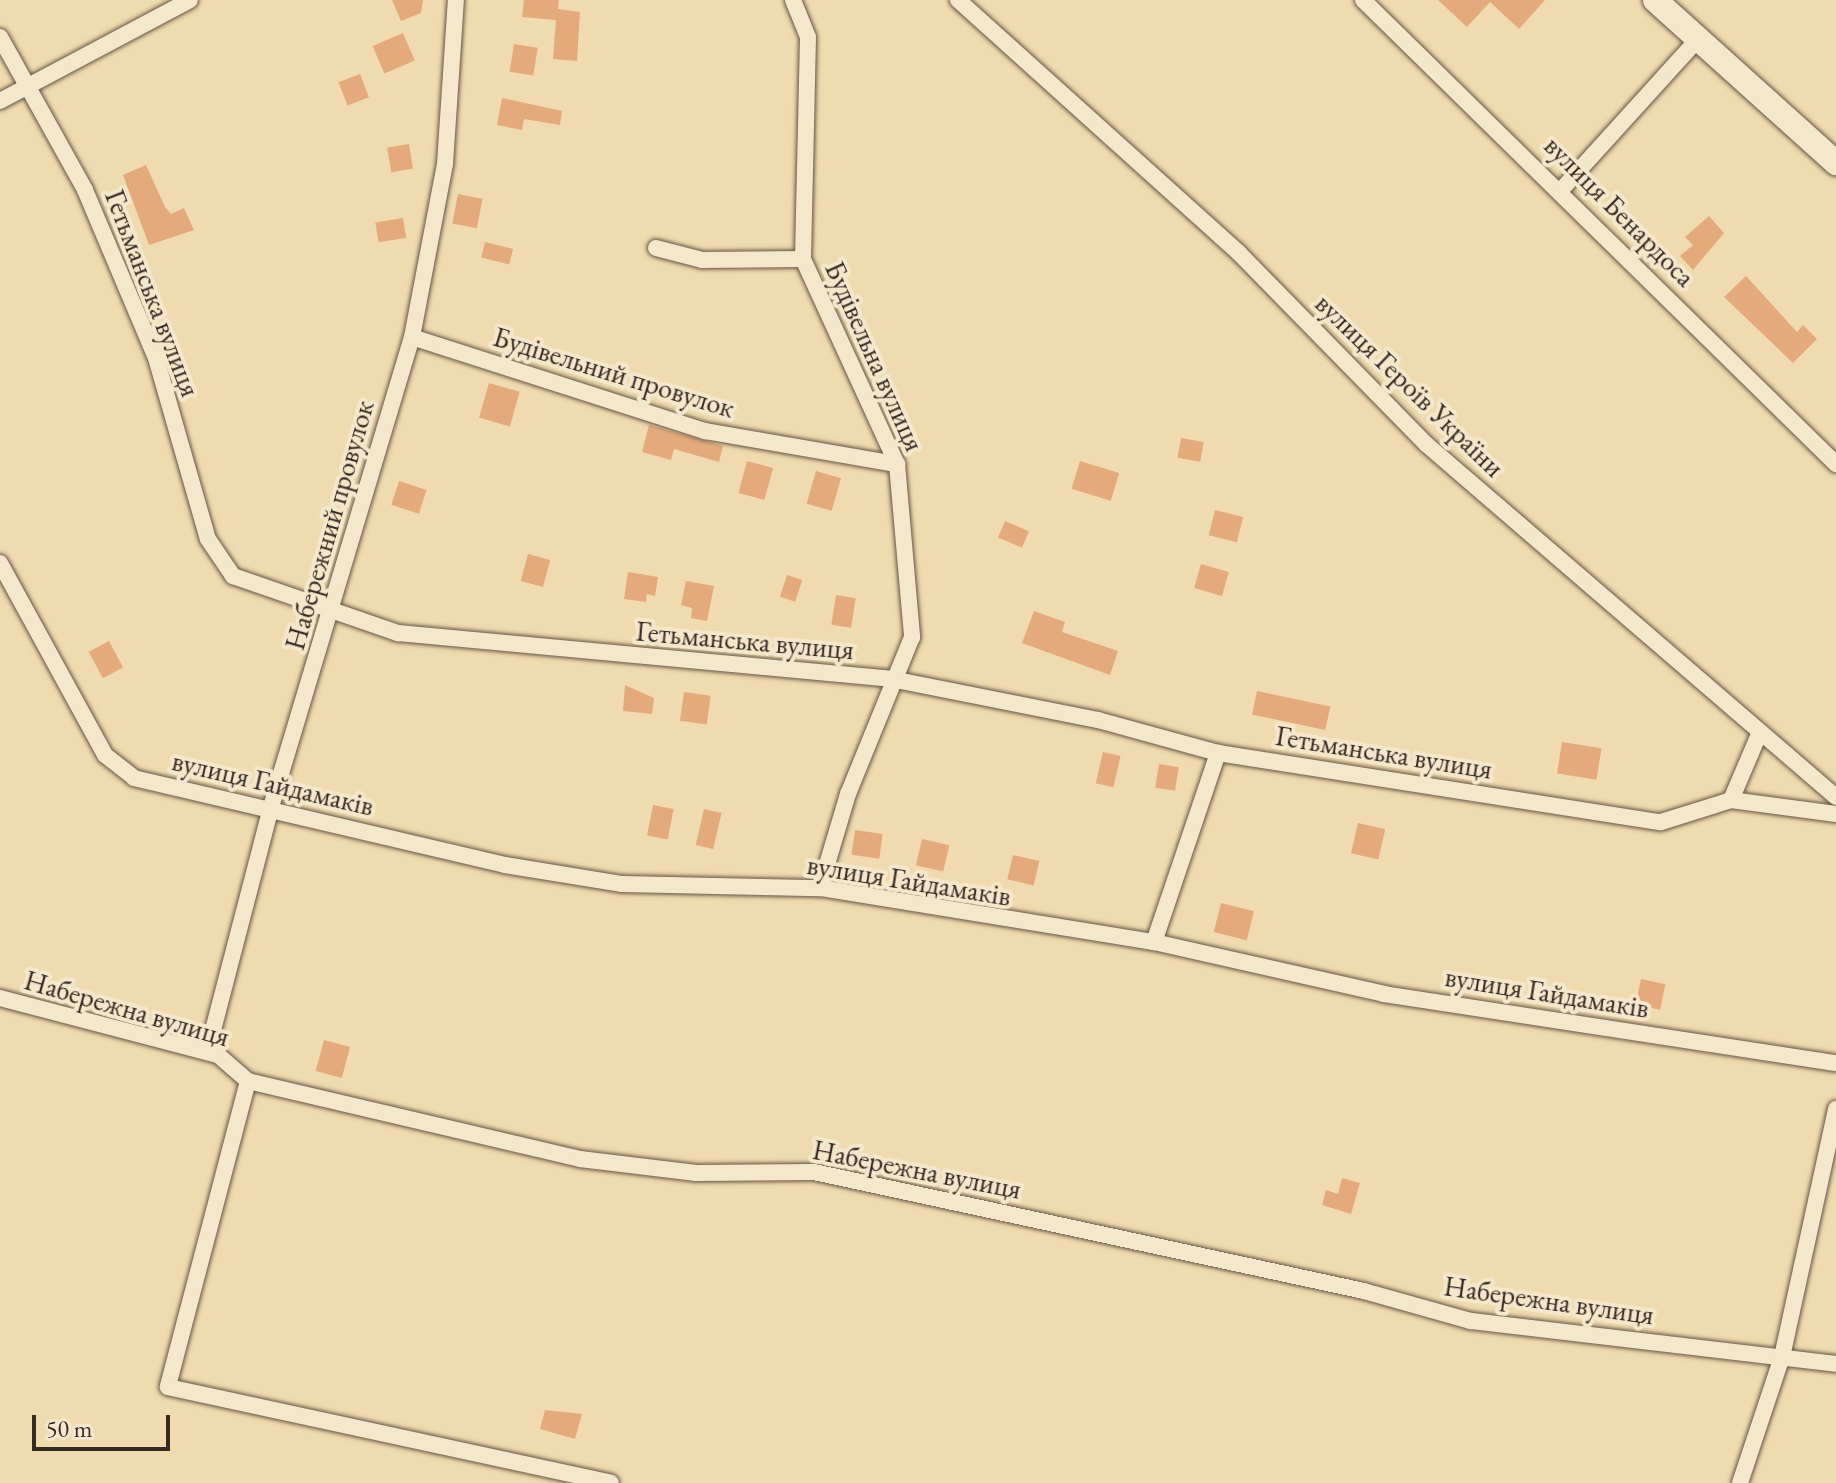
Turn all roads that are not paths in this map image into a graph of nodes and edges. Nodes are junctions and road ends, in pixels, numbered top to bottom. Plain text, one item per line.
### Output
1 (190, 0) edge
2 (456, 0) edge
3 (793, 0) edge
4 (958, 0) edge
5 (1363, 0) edge
6 (1655, 0) edge
7 (0, 37) edge
8 (1698, 39) junction
9 (25, 87) junction
10 (0, 101) edge
11 (1836, 163) edge
12 (1562, 189) junction
13 (656, 248) dead end
14 (803, 259) junction
15 (412, 337) junction
16 (897, 464) junction
17 (1836, 464) edge
18 (0, 563) edge
19 (328, 608) junction
20 (891, 679) junction
21 (1760, 732) junction
22 (1218, 753) junction
23 (1836, 797) edge
24 (1731, 800) junction
25 (271, 807) junction
26 (1836, 814) edge
27 (820, 888) junction
28 (1154, 942) junction
29 (0, 998) edge
30 (218, 1055) junction
31 (1836, 1063) edge
32 (248, 1081) junction
33 (1836, 1109) edge
34 (1782, 1357) junction
35 (1836, 1364) edge
36 (611, 1483) edge
37 (1740, 1483) edge

1 - 9 street
2 - 15 street, Набережний провулок
3 - 14 street, Будівельна вулиця
4 - 21 street, вулиця Героїв України
5 - 12 street, вулиця Бенардоса
6 - 8 street
7 - 9 street, Гетьманська вулиця
8 - 11 street
8 - 12 street
9 - 10 street
9 - 19 street, Гетьманська вулиця
12 - 17 street, вулиця Бенардоса
13 - 14 street, Будівельна вулиця
14 - 16 street, Будівельна вулиця
15 - 16 street, Будівельний провулок
15 - 19 street, Набережний провулок
16 - 20 street, Будівельна вулиця
18 - 25 street, вулиця Гайдамаків
19 - 20 street, Гетьманська вулиця
19 - 25 street, Набережний провулок
20 - 22 street, Гетьманська вулиця
20 - 27 street, Будівельна вулиця
21 - 23 street, вулиця Героїв України
21 - 24 street
22 - 24 street, Гетьманська вулиця
22 - 28 street
24 - 26 street, Гетьманська вулиця
25 - 27 street, вулиця Гайдамаків
25 - 30 street, Набережний провулок
27 - 28 street, вулиця Гайдамаків
28 - 31 street, вулиця Гайдамаків
29 - 30 street, Набережна вулиця
30 - 32 street, Набережна вулиця
32 - 34 street, Набережна вулиця
32 - 36 street
33 - 34 street
34 - 35 street, Набережна вулиця
34 - 37 street

